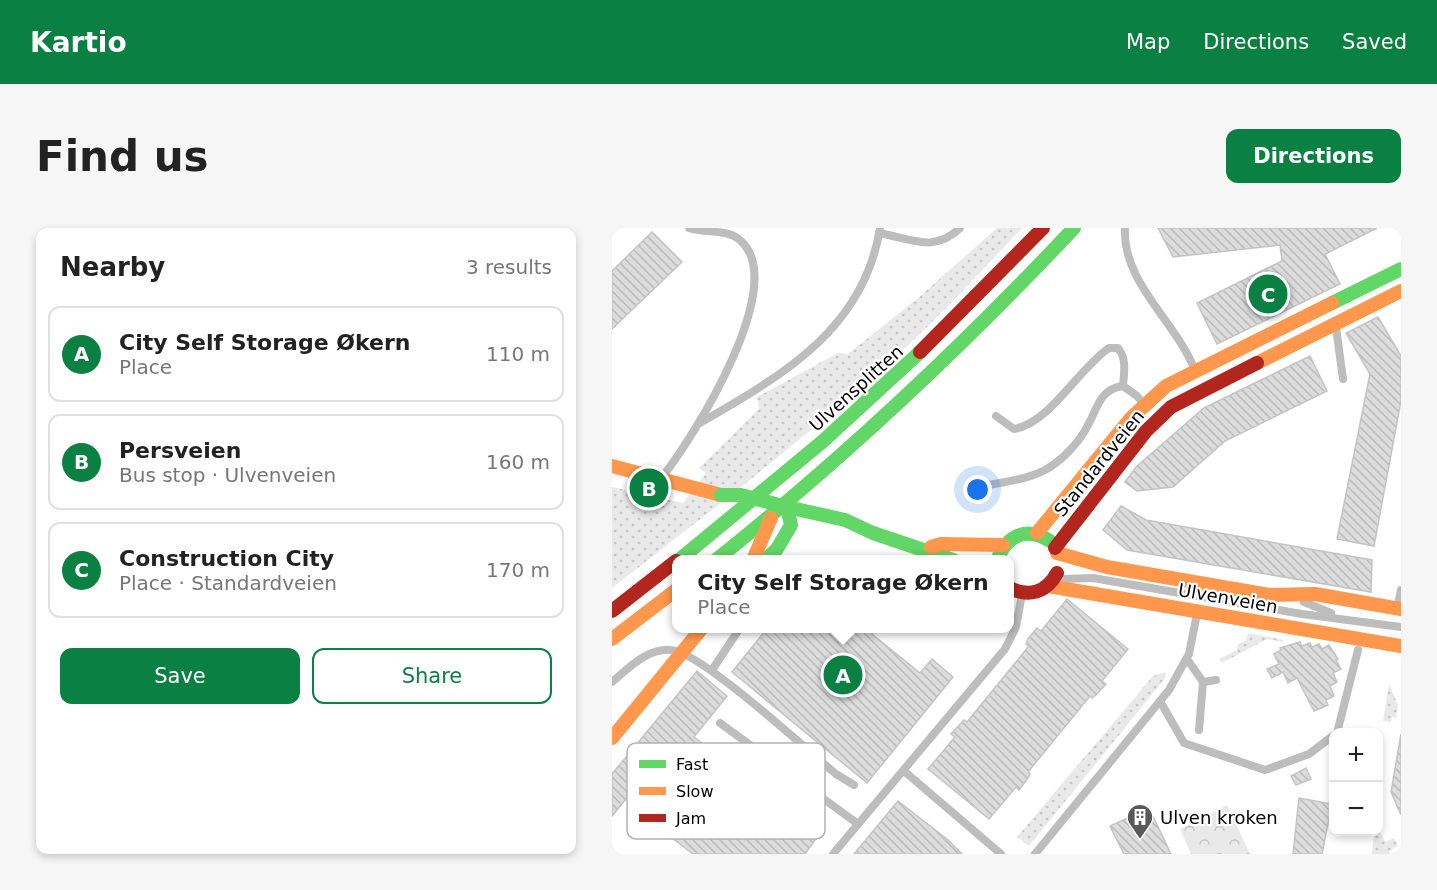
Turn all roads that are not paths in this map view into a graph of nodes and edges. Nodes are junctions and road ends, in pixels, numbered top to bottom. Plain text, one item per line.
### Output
1 (689, 228) edge
2 (960, 228) edge
3 (1043, 228) edge
4 (1074, 228) edge
5 (1125, 228) edge
6 (711, 230) edge
7 (879, 230) edge
8 (1401, 269) edge
9 (1401, 291) edge
10 (1336, 324) junction
11 (1195, 371) junction
12 (1342, 379) dead end
13 (1123, 386) junction
14 (1143, 405) junction
15 (996, 416) dead end
16 (700, 423) junction
17 (614, 465) edge
18 (661, 478) junction
19 (984, 486) dead end
20 (721, 495) junction
21 (787, 507) junction
22 (770, 519) junction
23 (797, 526) junction
24 (834, 532) dead end
25 (873, 533) junction
26 (1037, 533) junction
27 (1003, 545) junction
28 (1056, 550) junction
29 (921, 551) edge
30 (684, 555) edge
31 (722, 555) edge
32 (755, 555) edge
33 (770, 555) edge
34 (999, 555) edge
35 (672, 565) edge
36 (1051, 583) junction
37 (1401, 590) edge
38 (1016, 591) edge
39 (672, 593) edge
40 (1269, 595) junction
41 (1400, 604) edge
42 (612, 609) edge
43 (1198, 611) junction
44 (1340, 617) junction
45 (1401, 627) edge
46 (1014, 631) edge
47 (698, 633) edge
48 (737, 633) edge
49 (1013, 633) edge
50 (612, 639) edge
51 (1401, 646) edge
52 (1358, 650) dead end
53 (682, 652) junction
54 (1187, 658) junction
55 (712, 670) junction
56 (1216, 680) dead end
57 (612, 682) edge
58 (1203, 682) junction
59 (1160, 701) junction
60 (720, 723) dead end
61 (1338, 728) edge
62 (1199, 730) dead end
63 (612, 738) edge
64 (1329, 739) edge
65 (747, 743) edge
66 (799, 743) edge
67 (825, 765) edge
68 (904, 771) junction
69 (854, 785) dead end
70 (825, 800) edge
71 (858, 824) junction
72 (833, 854) edge
73 (1001, 854) edge
74 (1035, 854) edge

1 - 6 lane
2 - 7 lane
3 - 30 main road, Ulvensplitten
4 - 31 main road
5 - 11 lane
6 - 16 lane
7 - 16 lane
8 - 11 main road, Standardveien
9 - 10 main road, Standardveien
10 - 12 lane
10 - 28 main road, Standardveien
11 - 14 main road, Standardveien
13 - 14 lane
13 - 15 lane
13 - 19 lane
14 - 26 main road, Standardveien
16 - 18 lane
17 - 18 main road
18 - 20 main road
20 - 21 main road, bridge
20 - 22 main road
21 - 22 main road
21 - 23 main road
21 - 25 main road
22 - 23 main road
22 - 32 main road
23 - 33 main road
24 - 25 main road
25 - 29 main road
26 - 27 main road
26 - 28 main road
27 - 29 main road
27 - 34 main road
28 - 36 main road
28 - 40 main road, Ulvenveien
35 - 42 main road, Ulvensplitten
36 - 38 main road
36 - 43 main road, Ulvenveien
36 - 44 lane, Ulvenveien
37 - 41 lane
38 - 46 lane
39 - 50 main road
40 - 41 main road, Ulvenveien
40 - 44 lane, Ulvenveien
43 - 51 main road, Ulvenveien
43 - 54 lane
44 - 45 lane, Ulvenveien
47 - 53 main road
48 - 55 lane
49 - 68 lane
52 - 61 lane
53 - 55 lane
53 - 57 lane
53 - 63 main road
54 - 58 lane
54 - 59 lane
55 - 66 lane
56 - 58 lane
58 - 62 lane
59 - 64 lane
59 - 74 lane
60 - 65 lane
67 - 69 lane
68 - 71 lane
68 - 73 lane
70 - 71 lane
71 - 72 lane

